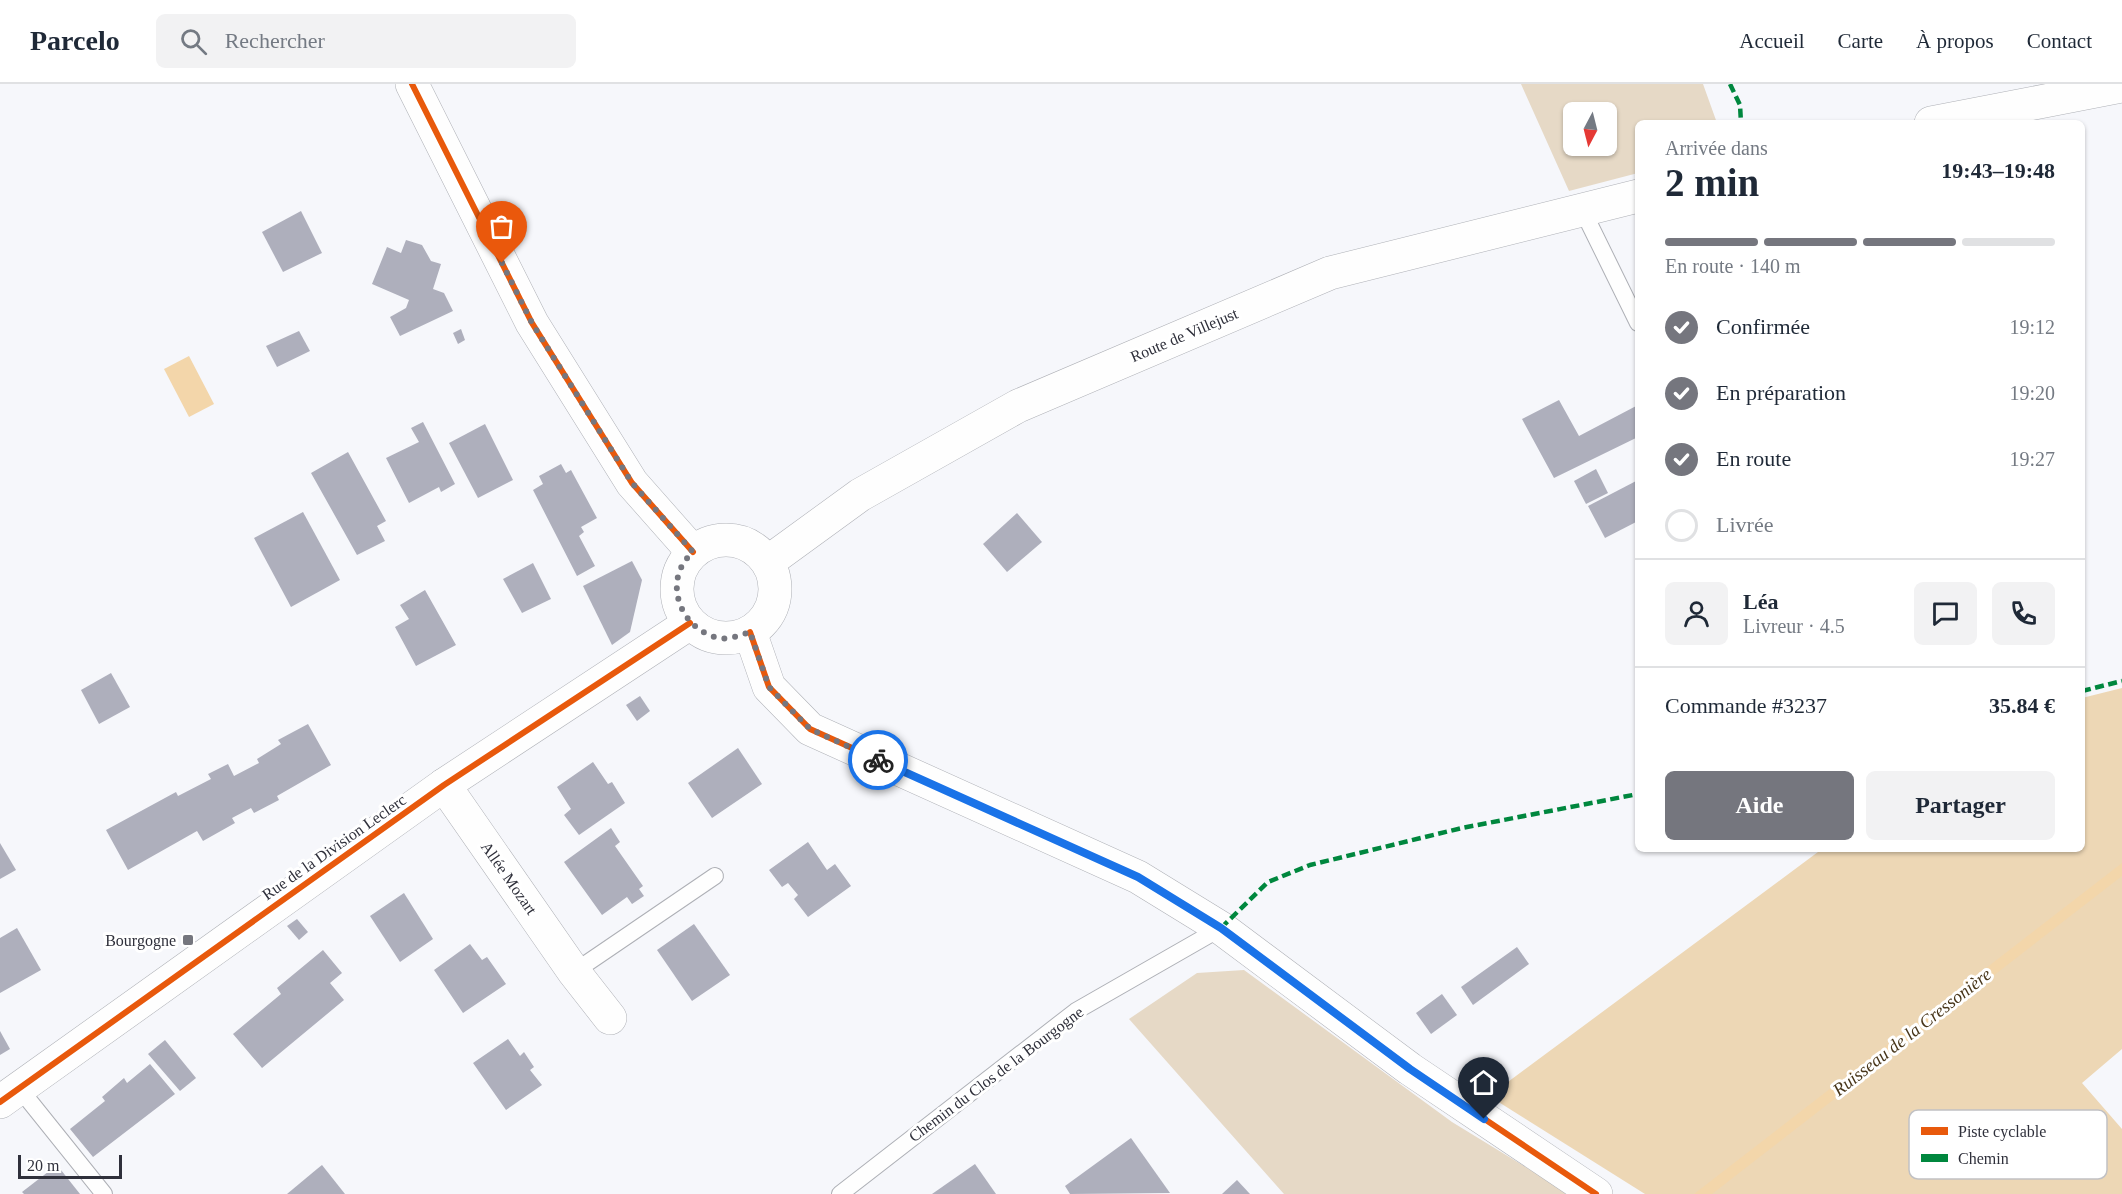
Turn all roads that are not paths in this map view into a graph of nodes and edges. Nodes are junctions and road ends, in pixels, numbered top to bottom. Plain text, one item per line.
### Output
1 (412, 84) edge
2 (2122, 86) edge
3 (1946, 120) edge
4 (1635, 197) edge
5 (1583, 211) junction
6 (1635, 317) edge
7 (693, 552) junction
8 (768, 562) junction
9 (690, 623) junction
10 (750, 632) junction
11 (444, 785) junction
12 (715, 876) dead end
13 (1221, 928) junction
14 (574, 972) junction
15 (610, 1018) dead end
16 (10, 1095) edge
17 (104, 1194) edge
18 (840, 1194) edge
19 (1596, 1194) edge

1 - 7 street
2 - 3 street
4 - 5 street, Route de Villejust
5 - 6 lane
5 - 8 street, Route de Villejust
7 - 8 street
7 - 9 street
8 - 10 street
9 - 10 street
9 - 11 street, Rue de la Division Leclerc
10 - 13 street
11 - 14 street, Allée Mozart
11 - 16 street, Rue de la Division Leclerc
12 - 14 lane
13 - 18 lane, Chemin du Clos de la Bourgogne
13 - 19 street
14 - 15 street, Allée Mozart
16 - 17 lane

